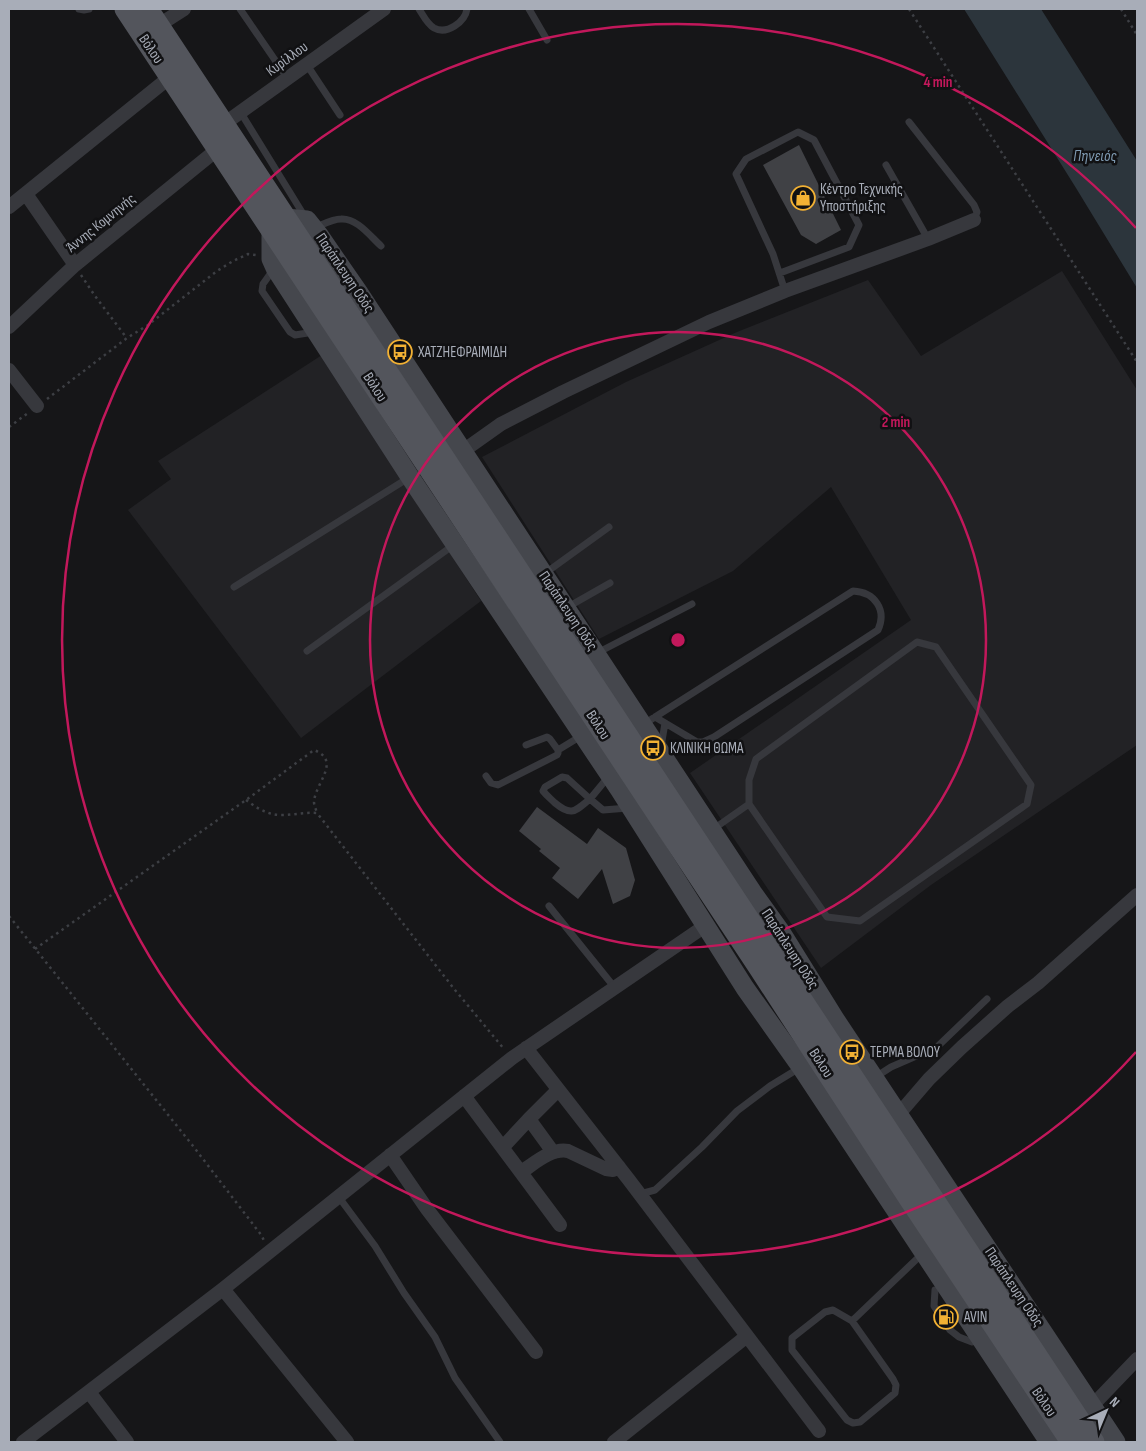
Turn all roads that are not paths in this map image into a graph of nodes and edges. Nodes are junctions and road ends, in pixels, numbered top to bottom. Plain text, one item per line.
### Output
1 (79, 9) edge
2 (89, 9) edge
3 (124, 9) edge
4 (184, 9) edge
5 (240, 9) edge
6 (384, 9) edge
7 (419, 9) edge
8 (468, 9) edge
9 (529, 9) edge
10 (153, 17) edge
11 (547, 40) dead end
12 (307, 65) junction
13 (170, 77) junction
14 (288, 79) junction
15 (340, 115) dead end
16 (909, 122) dead end
17 (225, 132) junction
18 (886, 165) dead end
19 (26, 194) junction
20 (9, 207) edge
21 (974, 220) joint
22 (294, 224) junction
23 (928, 239) junction
24 (381, 246) dead end
25 (75, 265) junction
26 (780, 273) junction
27 (785, 291) junction
28 (9, 327) edge
29 (9, 370) edge
30 (37, 406) road end
31 (462, 451) junction
32 (410, 477) junction
33 (610, 527) dead end
34 (455, 544) junction
35 (544, 574) junction
36 (610, 583) dead end
37 (234, 587) dead end
38 (692, 604) dead end
39 (566, 608) junction
40 (307, 651) dead end
41 (596, 654) junction
42 (649, 721) junction
43 (665, 723) junction
44 (582, 735) junction
45 (526, 745) dead end
46 (558, 750) junction
47 (660, 752) junction
48 (486, 776) dead end
49 (609, 776) junction
50 (590, 799) junction
51 (750, 804) junction
52 (630, 808) junction
53 (712, 830) junction
54 (1137, 895) edge
55 (549, 906) dead end
56 (705, 926) junction
57 (616, 988) junction
58 (987, 999) dead end
59 (526, 1048) junction
60 (801, 1067) junction
61 (874, 1078) junction
62 (558, 1090) junction
63 (464, 1096) junction
64 (529, 1118) junction
65 (879, 1134) junction
66 (503, 1147) junction
67 (553, 1152) junction
68 (390, 1155) junction
69 (619, 1167) junction
70 (521, 1172) junction
71 (640, 1194) junction
72 (338, 1196) junction
73 (560, 1225) dead end
74 (923, 1253) junction
75 (222, 1289) junction
76 (935, 1290) dead end
77 (852, 1321) junction
78 (747, 1336) junction
79 (986, 1341) junction
80 (536, 1352) dead end
81 (1137, 1359) edge
82 (89, 1392) junction
83 (1092, 1406) junction
84 (819, 1431) dead end
85 (23, 1442) edge
86 (127, 1442) edge
87 (347, 1442) edge
88 (500, 1442) edge
89 (614, 1442) edge
90 (1049, 1442) edge
91 (1071, 1442) edge
92 (1094, 1442) edge
93 (1116, 1442) edge

1 - 2 lane
3 - 13 main road, Βόλου
4 - 10 street
5 - 14 lane
6 - 12 street, Κυρίλλου
7 - 8 lane
9 - 11 lane
10 - 17 main road, Βόλου
12 - 14 street, Κυρίλλου
12 - 15 lane
13 - 17 main road, Βόλου
13 - 19 street
14 - 17 street, Κυρίλλου
16 - 21 lane
17 - 22 main road, Βόλου
17 - 22 lane
17 - 25 street, Άννης Κομνηνής
18 - 23 lane
19 - 20 street
19 - 25 street
21 - 23 street
22 - 24 lane
22 - 31 street, Παράπλευρη Οδός
22 - 32 street, Παράπλευρη Οδός
22 - 65 main road, Βόλου
23 - 27 street
25 - 28 street, Άννης Κομνηνής
26 - 26 lane
26 - 27 lane
27 - 31 street
29 - 30 street
31 - 35 street, Παράπλευρη Οδός
32 - 34 street, Παράπλευρη Οδός
32 - 37 lane
33 - 35 lane
34 - 40 lane
34 - 44 street, Παράπλευρη Οδός
35 - 39 street, Παράπλευρη Οδός
36 - 39 lane
38 - 41 lane
39 - 41 street, Παράπλευρη Οδός
41 - 42 street, Παράπλευρη Οδός
42 - 43 lane
42 - 43 lane
42 - 47 street, Παράπλευρη Οδός
43 - 47 lane
44 - 46 lane
44 - 49 street, Παράπλευρη Οδός
45 - 46 lane
46 - 48 lane
47 - 53 street, Παράπλευρη Οδός
49 - 50 lane
49 - 52 street, Παράπλευρη Οδός
50 - 50 lane
50 - 52 lane
51 - 51 lane
51 - 53 lane
52 - 56 street, Παράπλευρη Οδός
53 - 61 street, Παράπλευρη Οδός
54 - 65 street
55 - 57 lane
56 - 57 street
56 - 60 street, Παράπλευρη Οδός
57 - 59 street
58 - 61 lane
59 - 62 street
59 - 63 street
60 - 65 street, Παράπλευρη Οδός
60 - 71 lane
61 - 65 street, Παράπλευρη Οδός
62 - 64 street
62 - 69 street
63 - 66 street
63 - 68 street
64 - 66 street
64 - 67 street
65 - 74 street, Παράπλευρη Οδός
65 - 79 main road, Βόλου
65 - 83 street, Παράπλευρη Οδός
65 - 92 main road, Βόλου
66 - 70 street
67 - 69 street
67 - 70 street
68 - 72 street
68 - 80 street
69 - 71 street
70 - 73 street
71 - 78 street
72 - 75 street
72 - 88 lane
74 - 77 lane
74 - 79 street, Παράπλευρη Οδός
75 - 82 street
75 - 87 street
76 - 79 lane
77 - 77 lane
78 - 84 street
78 - 89 street
79 - 90 street, Παράπλευρη Οδός
79 - 91 main road, Βόλου
81 - 83 street
82 - 85 street
82 - 86 street
83 - 93 street, Παράπλευρη Οδός

